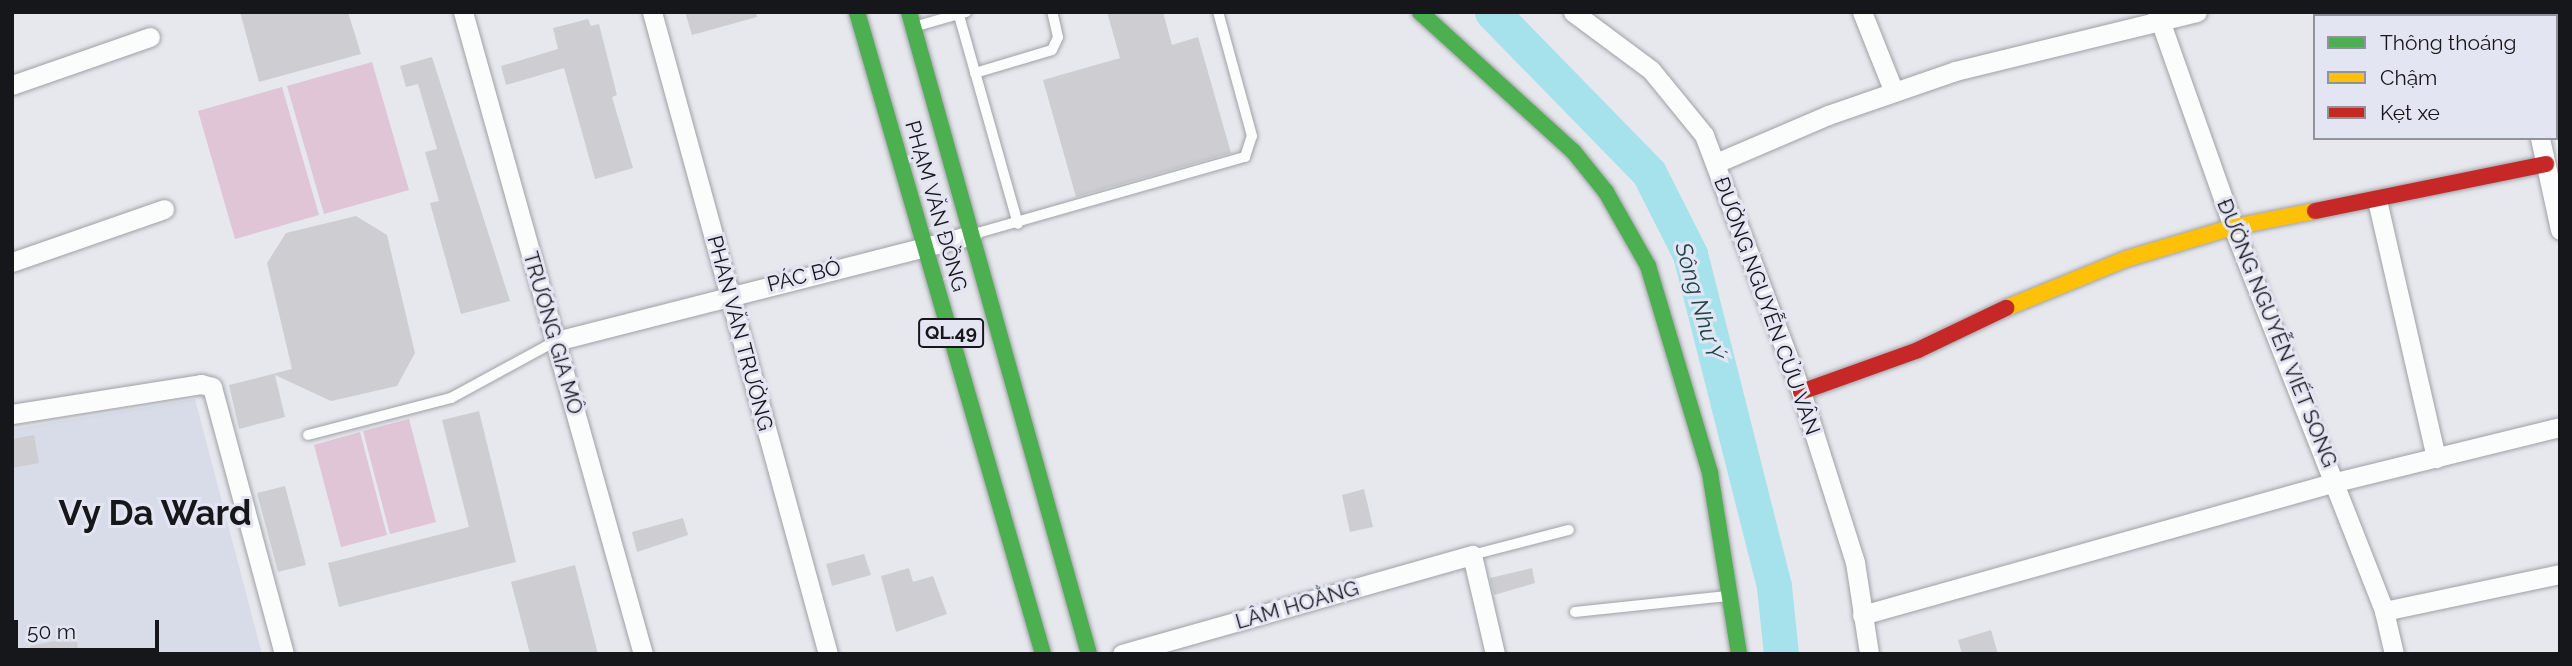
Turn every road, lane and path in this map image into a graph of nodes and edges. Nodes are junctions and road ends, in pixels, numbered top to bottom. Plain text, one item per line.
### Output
1 (463, 12) edge
2 (652, 12) edge
3 (857, 12) edge
4 (1052, 12) edge
5 (1217, 12) edge
6 (1420, 12) edge
7 (1573, 12) edge
8 (1863, 12) edge
9 (2197, 12) edge
10 (961, 13) edge
11 (2158, 17) edge
12 (911, 20) edge
13 (150, 37) dead end
14 (975, 73) junction
15 (12, 85) edge
16 (1895, 92) junction
17 (2540, 140) edge
18 (1716, 163) junction
19 (2546, 164) junction
20 (2377, 200) junction
21 (163, 209) dead end
22 (1018, 223) junction
23 (2233, 227) junction
24 (2560, 230) edge
25 (972, 235) junction
26 (926, 246) junction
27 (12, 262) edge
28 (730, 295) junction
29 (556, 341) junction
30 (1801, 392) junction
31 (12, 414) edge
32 (2560, 427) edge
33 (308, 435) dead end
34 (2436, 458) junction
35 (2336, 482) junction
36 (1569, 530) dead end
37 (1472, 555) junction
38 (2560, 575) edge
39 (1727, 596) junction
40 (2384, 611) junction
41 (1575, 612) dead end
42 (1862, 615) junction
43 (284, 654) edge
44 (643, 654) edge
45 (828, 654) edge
46 (1043, 654) edge
47 (1089, 654) edge
48 (1122, 654) edge
49 (1495, 654) edge
50 (1740, 654) edge
51 (1869, 654) edge
52 (2394, 654) edge

1 - 29 street, TRƯƠNG GIA MÔ
2 - 28 street, PHAN VĂN TRƯỜNG
3 - 26 street, PHẠM VĂN ĐỒNG / QL.49
4 - 14 lane
5 - 22 lane
6 - 39 street
7 - 18 street, ĐƯỜNG NGUYỄN CỬU VÂN
8 - 16 street
9 - 11 street
10 - 12 lane
10 - 14 lane
11 - 16 street
11 - 23 street, ĐƯỜNG NGUYỄN VIẾT SONG
12 - 25 street, PHẠM VĂN ĐỒNG / QL.49
13 - 15 street
14 - 22 lane
16 - 18 street
17 - 19 street
18 - 30 street, ĐƯỜNG NGUYỄN CỬU VÂN
19 - 20 street
19 - 24 street
20 - 23 street
20 - 34 street
21 - 27 street
22 - 25 lane
23 - 30 street
23 - 35 street, ĐƯỜNG NGUYỄN VIẾT SONG
25 - 26 street, PÁC BÓ
25 - 47 street, PHẠM VĂN ĐỒNG / QL.49
26 - 28 street, PÁC BÓ
26 - 46 street, PHẠM VĂN ĐỒNG / QL.49
28 - 29 street, PÁC BÓ
28 - 45 street, PHAN VĂN TRƯỜNG
29 - 33 lane
29 - 44 street, TRƯƠNG GIA MÔ
30 - 42 street, ĐƯỜNG NGUYỄN CỬU VÂN
31 - 43 street
32 - 34 street
34 - 35 street
35 - 40 street, ĐƯỜNG NGUYỄN VIẾT SONG
35 - 42 street
36 - 37 lane
37 - 48 street, LÂM HOẰNG
37 - 49 street
38 - 40 street
39 - 41 lane
39 - 50 street
40 - 52 street, ĐƯỜNG NGUYỄN VIẾT SONG
42 - 51 street, ĐƯỜNG NGUYỄN CỬU VÂN

